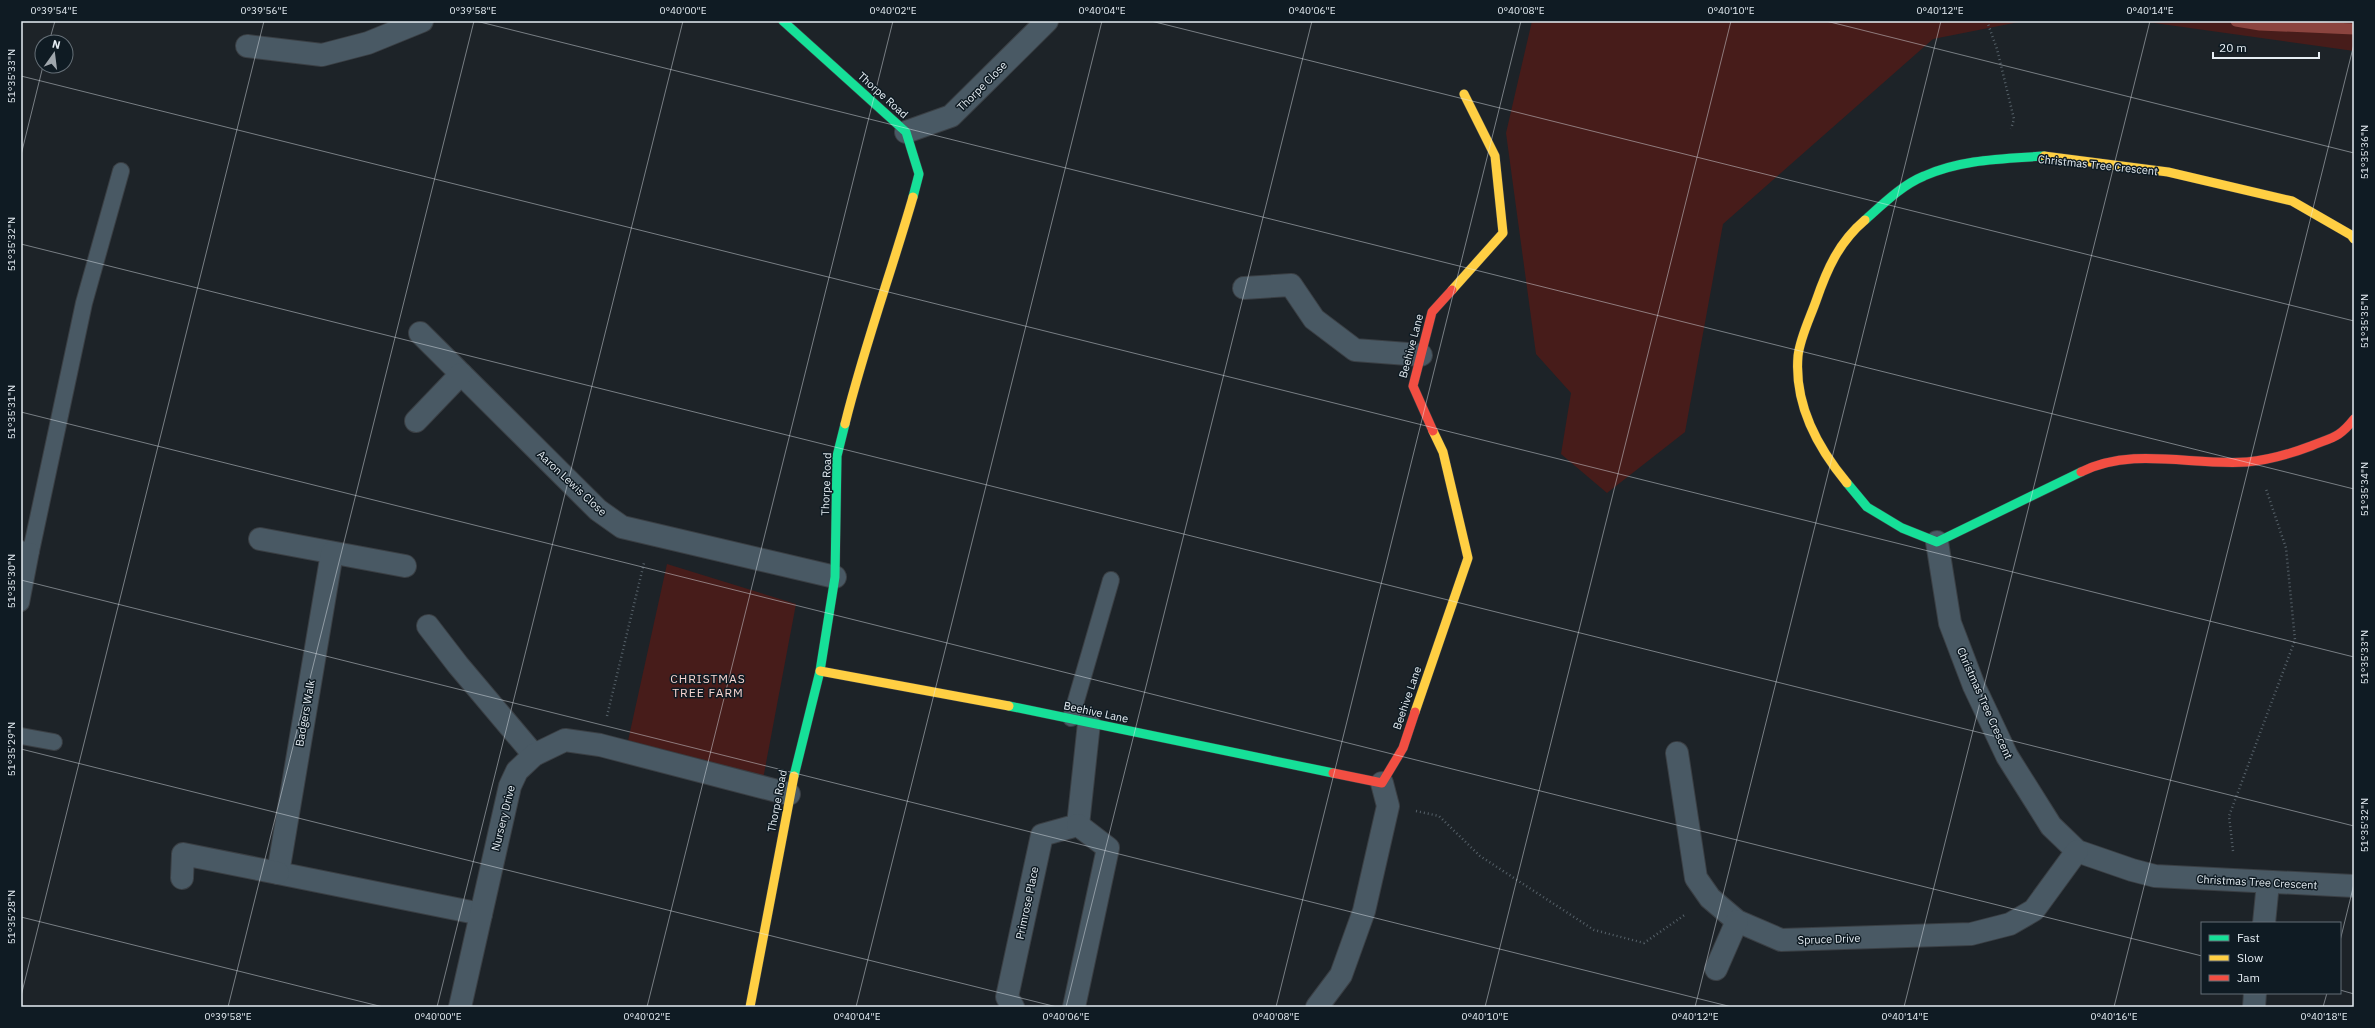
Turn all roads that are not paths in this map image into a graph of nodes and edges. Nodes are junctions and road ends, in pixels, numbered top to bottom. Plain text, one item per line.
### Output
1 (422, 21) edge
2 (784, 21) edge
3 (1047, 21) edge
4 (247, 46) dead end
5 (1464, 94) dead end
6 (906, 132) junction
7 (120, 171) dead end
8 (2354, 239) edge
9 (1244, 288) dead end
10 (420, 333) dead end
11 (1421, 354) junction
12 (461, 374) junction
13 (2354, 419) edge
14 (416, 421) dead end
15 (260, 539) dead end
16 (1937, 542) junction
17 (26, 550) edge
18 (332, 553) junction
19 (405, 566) dead end
20 (835, 577) junction
21 (1111, 580) dead end
22 (21, 603) edge
23 (428, 626) dead end
24 (820, 672) junction
25 (1080, 720) junction
26 (21, 736) edge
27 (54, 742) dead end
28 (1677, 753) dead end
29 (534, 755) junction
30 (1382, 783) junction
31 (790, 794) junction
32 (1078, 825) junction
33 (2077, 851) junction
34 (278, 873) junction
35 (182, 878) dead end
36 (2268, 883) junction
37 (2354, 886) edge
38 (481, 914) junction
39 (1737, 922) junction
40 (2264, 922) edge
41 (1716, 969) dead end
42 (2256, 994) edge
43 (460, 1007) edge
44 (750, 1007) edge
45 (1013, 1007) edge
46 (1074, 1007) edge
47 (1317, 1007) edge
48 (2254, 1007) edge

1 - 4 street
2 - 6 street, Thorpe Road
3 - 6 street, Thorpe Close
5 - 11 street, Beehive Lane
6 - 20 street, Thorpe Road
7 - 17 lane
8 - 16 street, Christmas Tree Crescent
9 - 11 street
10 - 12 street, Aaron Lewis Close
11 - 30 street, Beehive Lane
12 - 14 street
12 - 20 street, Aaron Lewis Close
13 - 16 street
15 - 18 street
16 - 33 street, Christmas Tree Crescent
17 - 22 lane
18 - 19 street
18 - 34 street, Badgers Walk
20 - 24 street, Thorpe Road
21 - 25 lane
23 - 29 street
24 - 25 street, Beehive Lane
24 - 31 street, Thorpe Road
25 - 30 street, Beehive Lane
25 - 32 street
26 - 27 lane
28 - 39 street, Spruce Drive
29 - 31 street, Nursery Drive
29 - 38 street, Nursery Drive
30 - 47 street
31 - 44 street, Thorpe Road
32 - 45 street, Primrose Place
32 - 46 street
33 - 36 street, Christmas Tree Crescent
33 - 39 street, Spruce Drive
34 - 35 street
34 - 38 street
36 - 37 street, Christmas Tree Crescent
36 - 40 street
38 - 43 street, Nursery Drive
39 - 41 street
42 - 48 street

